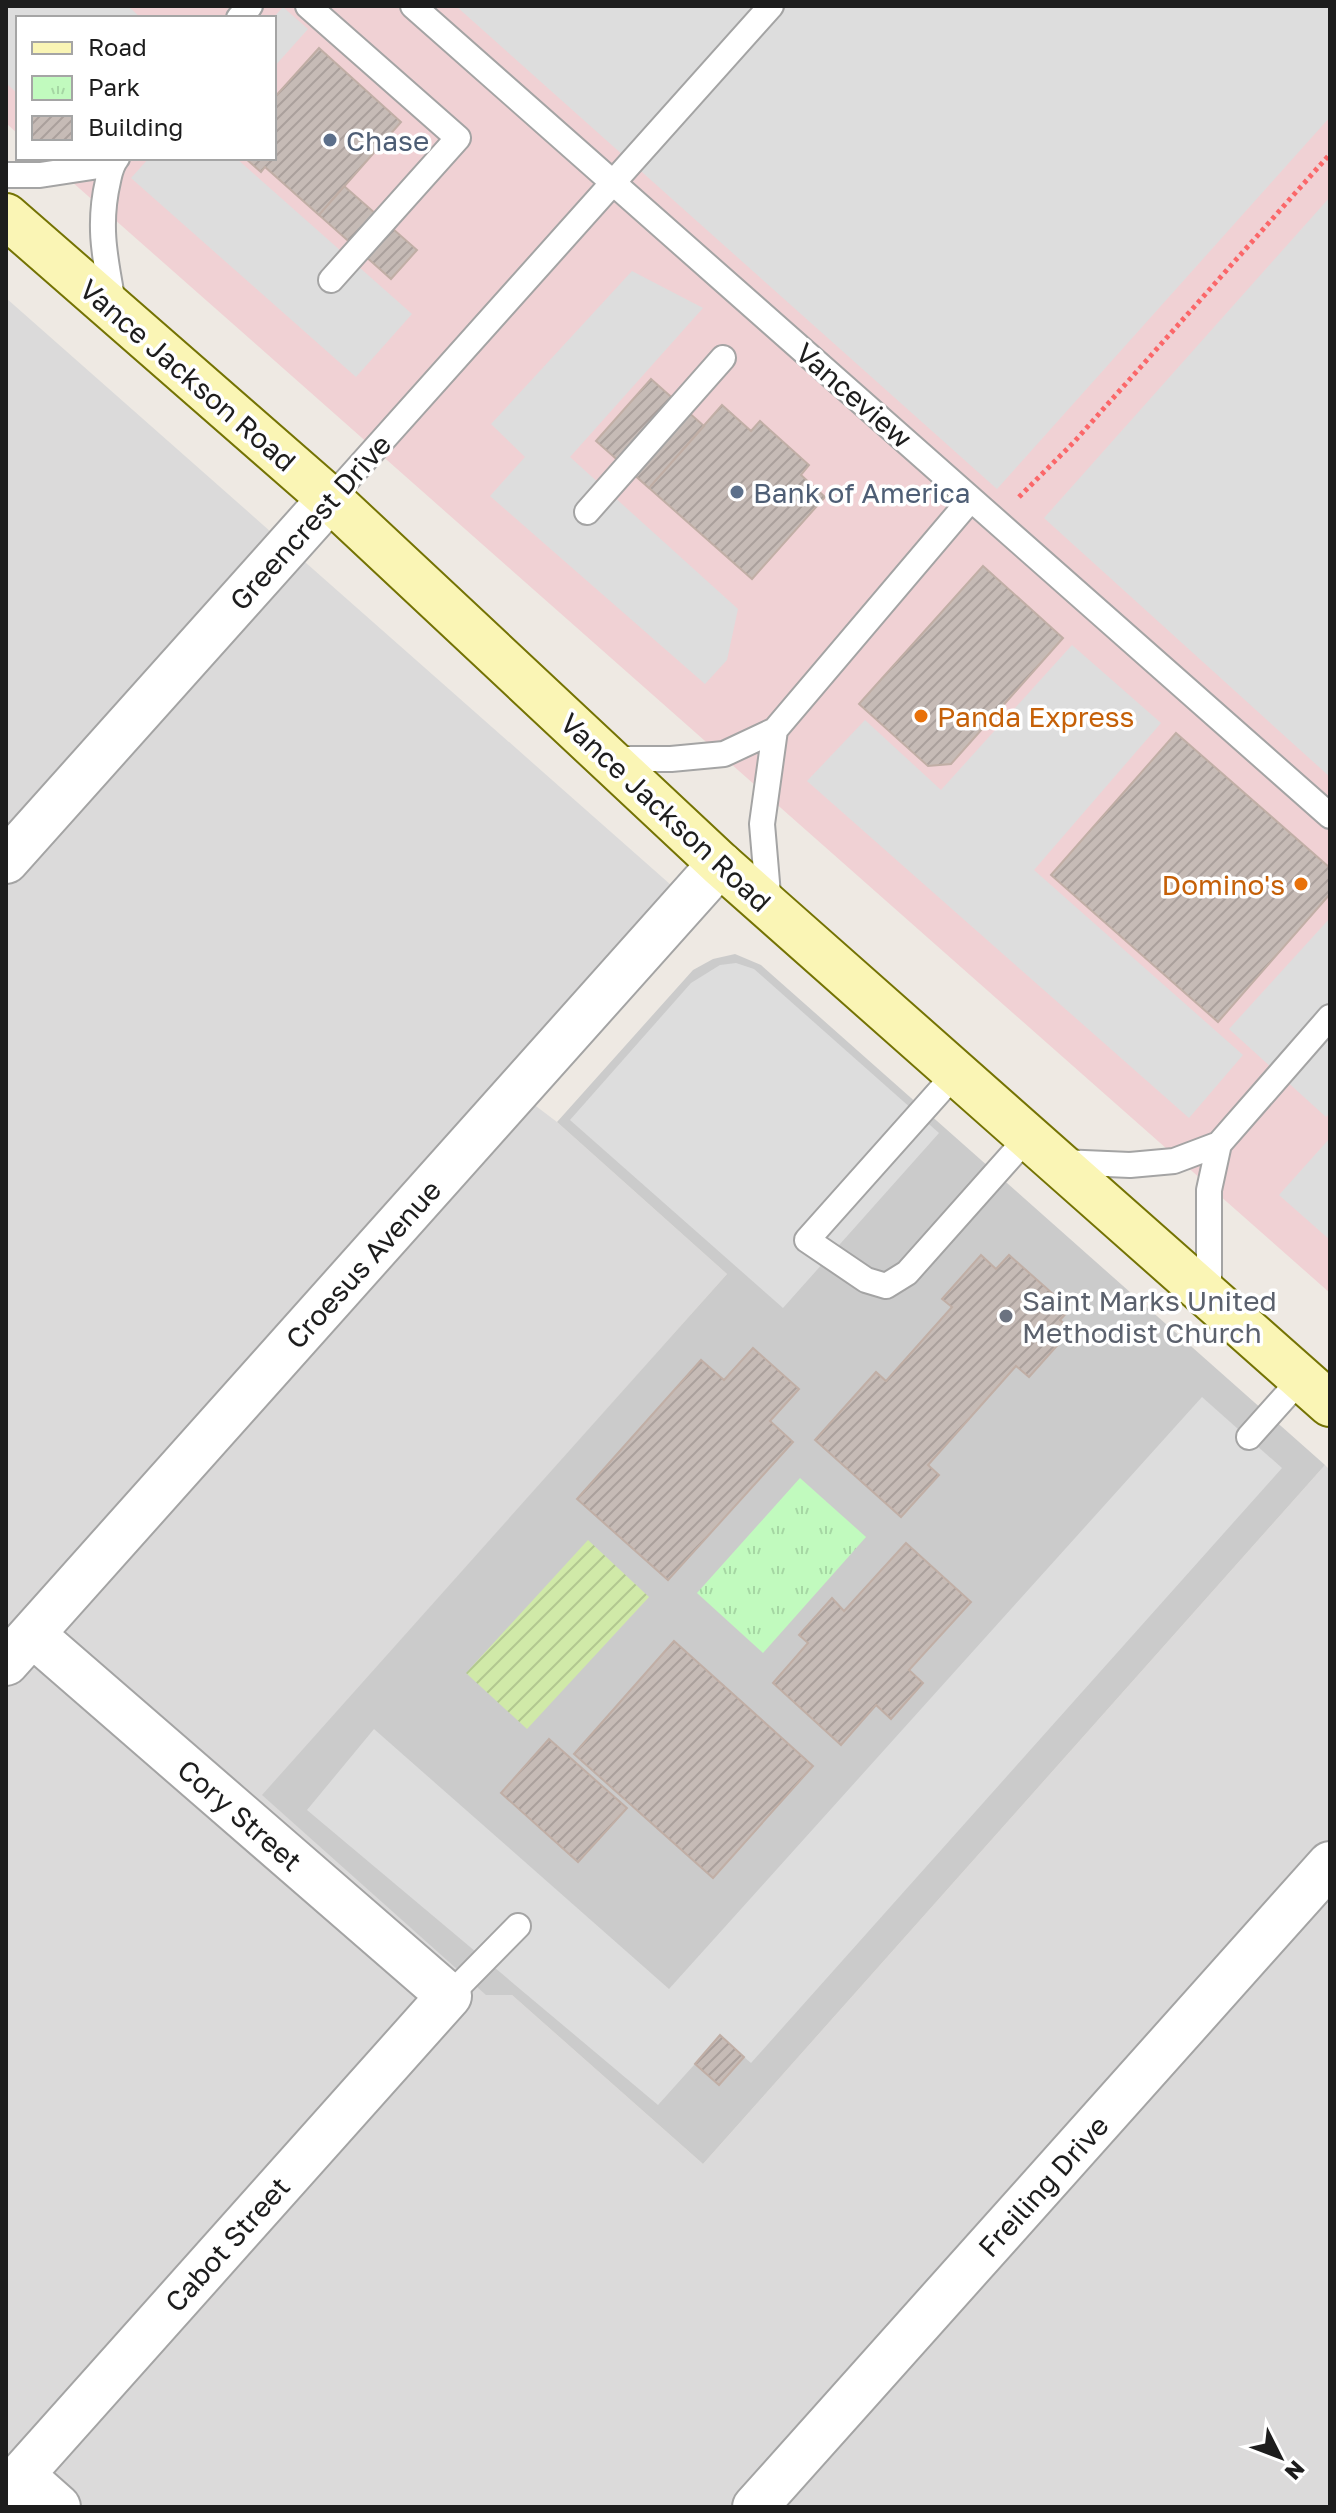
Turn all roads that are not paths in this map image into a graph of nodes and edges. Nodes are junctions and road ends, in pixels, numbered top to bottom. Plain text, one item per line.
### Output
1 (308, 6) edge
2 (413, 6) edge
3 (771, 6) edge
4 (114, 161) edge
5 (6, 175) edge
6 (614, 183) junction
7 (6, 216) edge
8 (331, 280) dead end
9 (115, 312) junction
10 (723, 358) dead end
11 (330, 499) junction
12 (971, 499) junction
13 (587, 512) dead end
14 (775, 730) junction
15 (607, 759) junction
16 (1330, 816) edge
17 (6, 861) edge
18 (720, 864) junction
19 (769, 908) junction
20 (1330, 1017) edge
21 (956, 1073) junction
22 (1219, 1144) junction
23 (1042, 1149) junction
24 (1209, 1297) junction
25 (1316, 1392) edge
26 (1249, 1437) dead end
27 (19, 1648) edge
28 (1330, 1864) edge
29 (518, 1926) dead end
30 (449, 1996) junction
31 (14, 2483) edge
32 (58, 2507) edge
33 (755, 2507) edge

1 - 8 lane
2 - 6 lane, Vanceview
3 - 6 lane, Greencrest Drive
4 - 5 lane
4 - 9 lane
6 - 11 lane, Greencrest Drive
6 - 12 lane, Vanceview
7 - 9 main road, Vance Jackson Road
9 - 11 main road, Vance Jackson Road
10 - 13 lane
11 - 15 main road, Vance Jackson Road
11 - 17 street, Greencrest Drive
12 - 14 lane
12 - 16 lane, Vanceview
14 - 15 lane
14 - 19 lane
15 - 18 main road, Vance Jackson Road
18 - 19 main road, Vance Jackson Road
18 - 27 street, Croesus Avenue
19 - 21 main road, Vance Jackson Road
20 - 22 lane
21 - 23 main road, Vance Jackson Road
21 - 23 lane
22 - 23 lane
22 - 24 lane
23 - 24 main road, Vance Jackson Road
24 - 25 main road, Vance Jackson Road
25 - 26 lane
27 - 30 street, Cory Street
28 - 33 street, Freiling Drive
29 - 30 lane
30 - 31 street, Cabot Street
31 - 32 street

